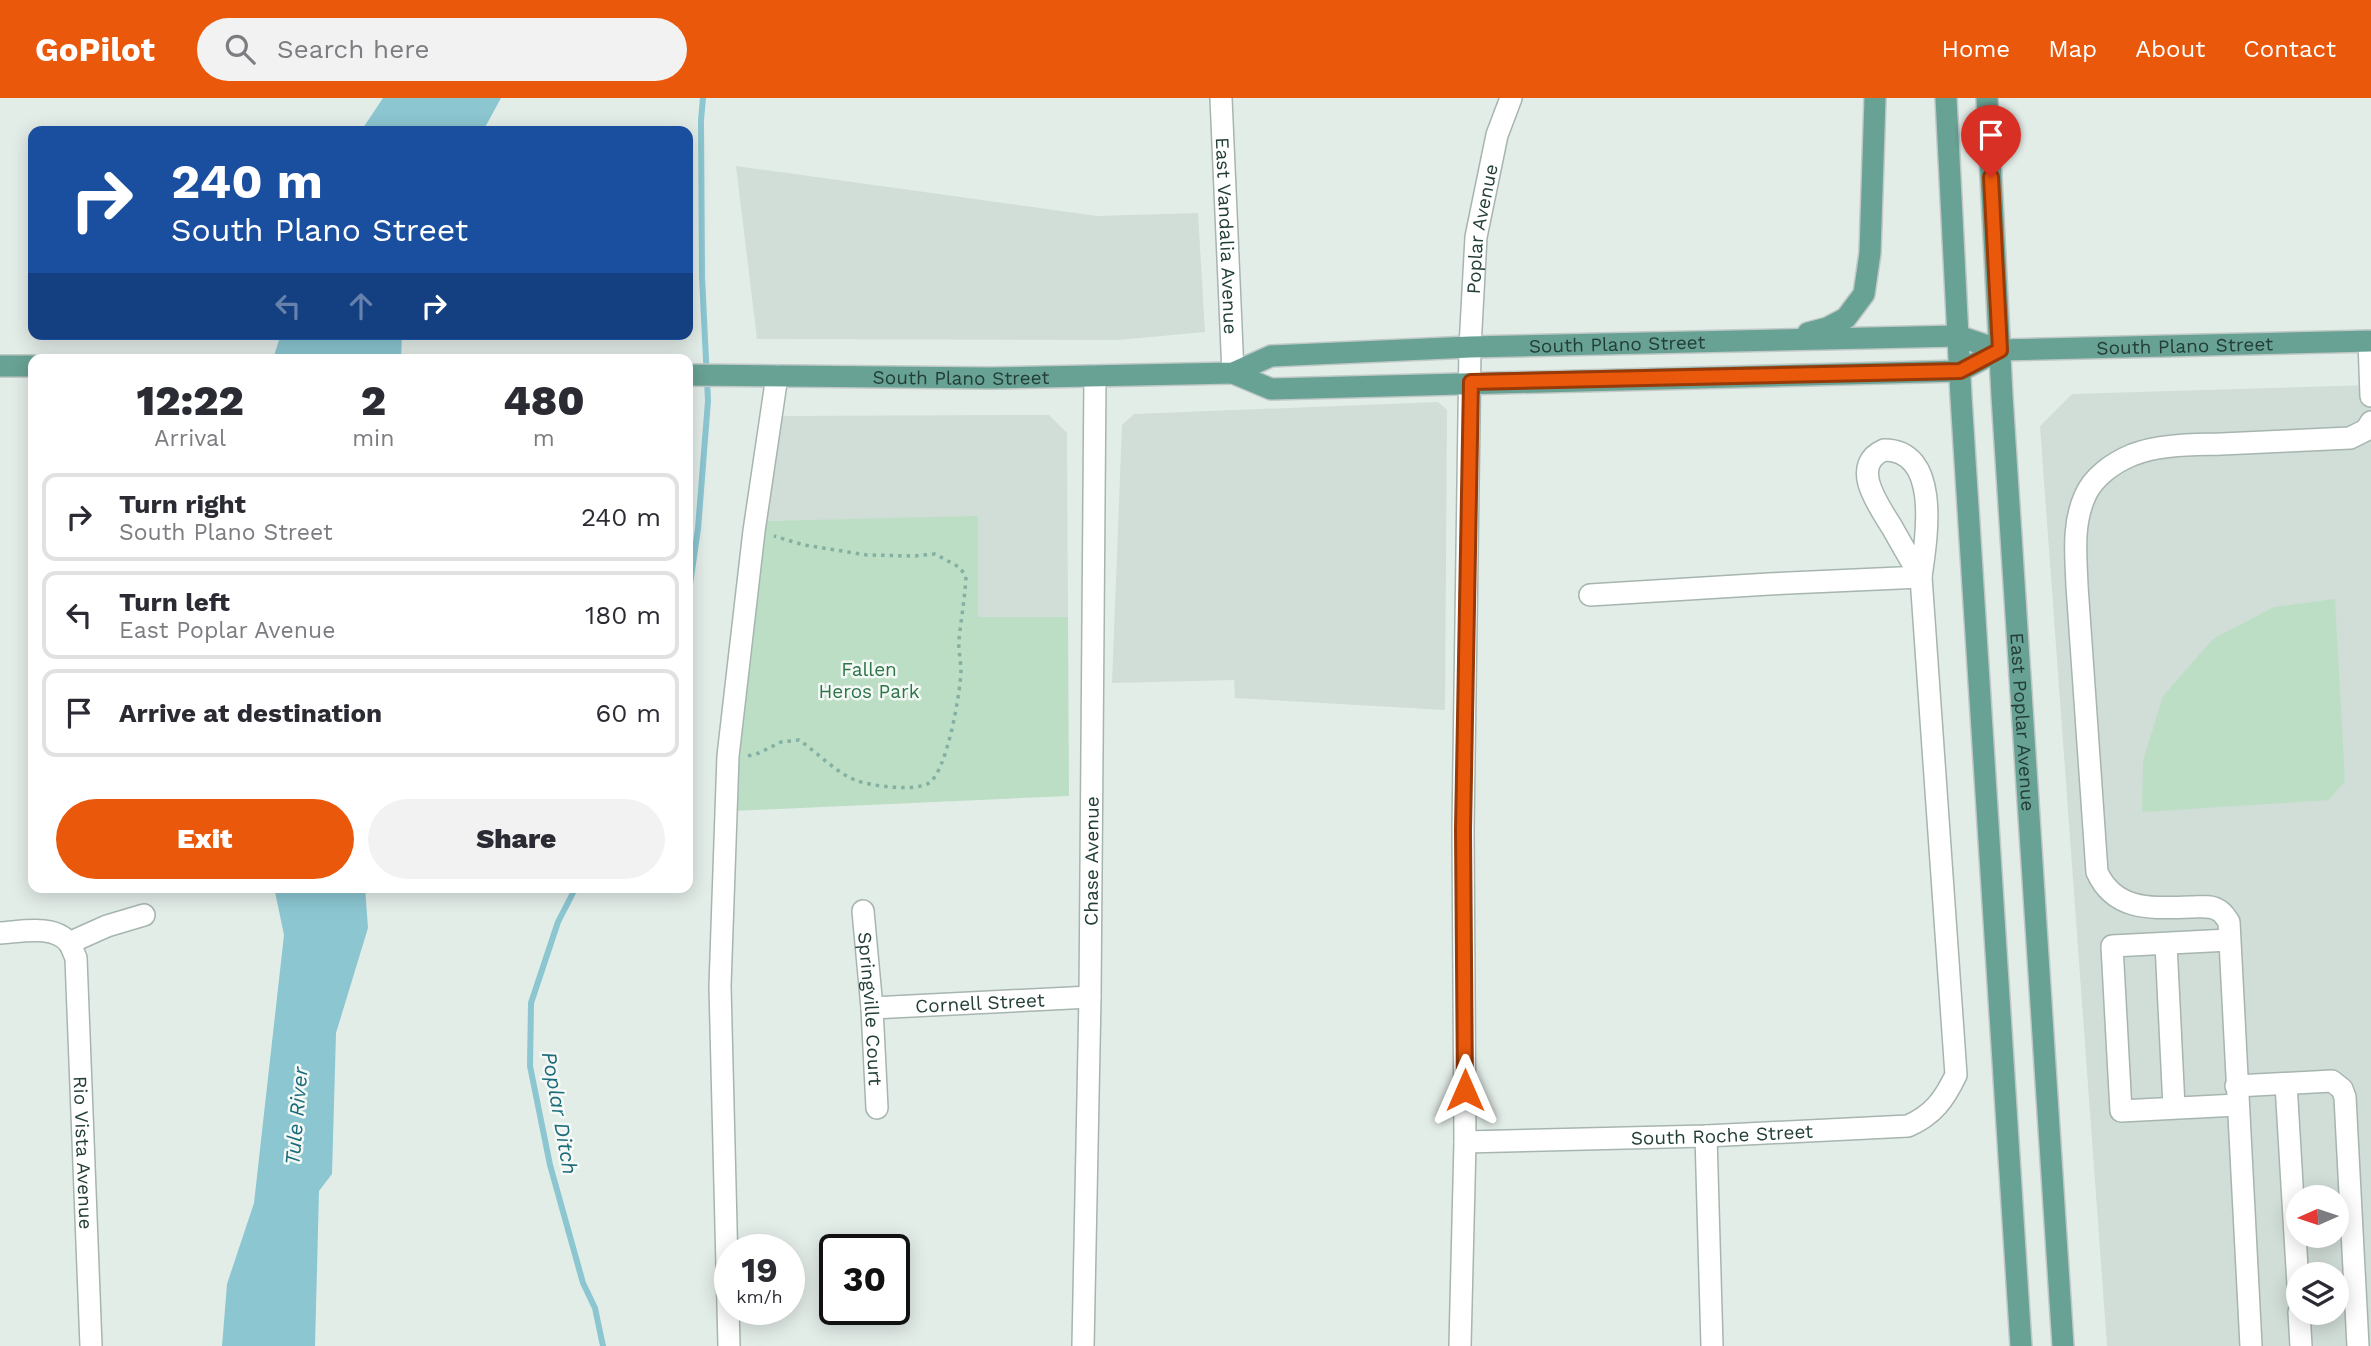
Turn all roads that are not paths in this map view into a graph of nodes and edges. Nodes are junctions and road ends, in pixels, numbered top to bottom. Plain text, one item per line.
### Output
1 (1221, 98) edge
2 (1511, 98) edge
3 (1875, 98) edge
4 (1946, 98) edge
5 (1987, 98) edge
6 (1958, 336) junction
7 (1771, 340) junction
8 (2370, 341) edge
9 (2000, 350) junction
10 (1470, 364) junction
11 (0, 366) edge
12 (28, 366) edge
13 (1960, 371) junction
14 (1233, 373) junction
15 (693, 375) edge
16 (777, 376) junction
17 (1095, 376) junction
18 (2371, 396) edge
19 (2371, 422) edge
20 (1921, 577) junction
21 (1590, 595) dead end
22 (863, 911) dead end
23 (144, 915) dead end
24 (0, 933) edge
25 (2229, 940) junction
26 (2166, 944) junction
27 (73, 950) junction
28 (1090, 997) junction
29 (872, 1008) junction
30 (2286, 1084) junction
31 (2236, 1096) junction
32 (2174, 1107) junction
33 (877, 1108) dead end
34 (1706, 1136) junction
35 (1465, 1142) junction
36 (2297, 1262) edge
37 (2300, 1325) edge
38 (91, 1346) edge
39 (729, 1346) edge
40 (1083, 1346) edge
41 (1460, 1346) edge
42 (1712, 1346) edge
43 (2021, 1346) edge
44 (2063, 1346) edge
45 (2251, 1346) edge
46 (2301, 1346) edge
47 (2358, 1346) edge

1 - 14 street, East Vandalia Avenue
2 - 10 street, Poplar Avenue
3 - 7 main road
4 - 6 main road
5 - 9 main road, East Poplar Avenue
6 - 7 main road, South Plano Street
6 - 9 main road, South Plano Street
6 - 13 main road
7 - 10 main road, South Plano Street
8 - 9 main road, South Plano Street
8 - 18 street
9 - 13 main road, South Plano Street
9 - 44 main road, East Poplar Avenue
10 - 13 main road, South Plano Street
10 - 14 main road, South Plano Street
10 - 14 main road, South Plano Street
10 - 35 street
11 - 12 main road
13 - 43 main road
14 - 17 main road, South Plano Street
15 - 16 main road, South Plano Street
16 - 17 main road, South Plano Street
16 - 39 street
17 - 28 street, Chase Avenue
19 - 25 street
20 - 20 street
20 - 21 street
20 - 34 street, South Roche Street
22 - 29 street, Springville Court
23 - 27 street
24 - 27 street
25 - 26 street
25 - 31 street
26 - 32 street
26 - 32 street
27 - 38 street, Rio Vista Avenue
28 - 29 street, Cornell Street
28 - 40 street, Chase Avenue
29 - 33 street, Springville Court
30 - 31 street
30 - 36 street
30 - 47 street
31 - 32 street
31 - 45 street
34 - 35 street, South Roche Street
34 - 42 street
35 - 41 street
37 - 46 street

